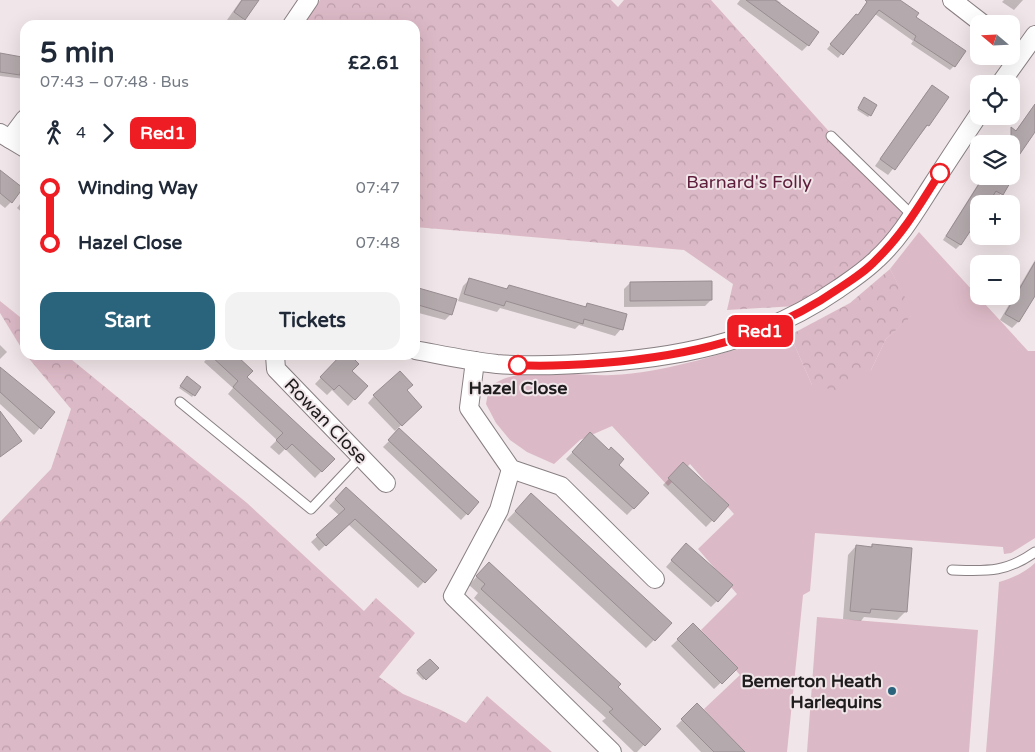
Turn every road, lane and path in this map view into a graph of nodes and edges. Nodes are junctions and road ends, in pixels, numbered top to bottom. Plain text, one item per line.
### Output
1 (309, 0) edge
2 (952, 0) edge
3 (971, 15) edge
4 (295, 20) edge
5 (1035, 35) edge
6 (1020, 47) edge
7 (972, 125) edge
8 (20, 127) edge
9 (830, 136) dead end
10 (12, 140) edge
11 (913, 216) junction
12 (420, 351) edge
13 (275, 360) edge
14 (475, 361) junction
15 (180, 402) dead end
16 (360, 457) junction
17 (511, 469) junction
18 (386, 483) dead end
19 (1035, 552) edge
20 (952, 570) dead end
21 (655, 578) dead end
22 (612, 752) edge

1 - 4 street
2 - 3 street
5 - 6 street
7 - 11 street
8 - 10 street
9 - 11 lane
11 - 14 street
12 - 14 street
13 - 16 street, Rowan Close
14 - 17 street
15 - 16 lane
16 - 18 street, Rowan Close
17 - 21 street
17 - 22 street
19 - 20 lane

